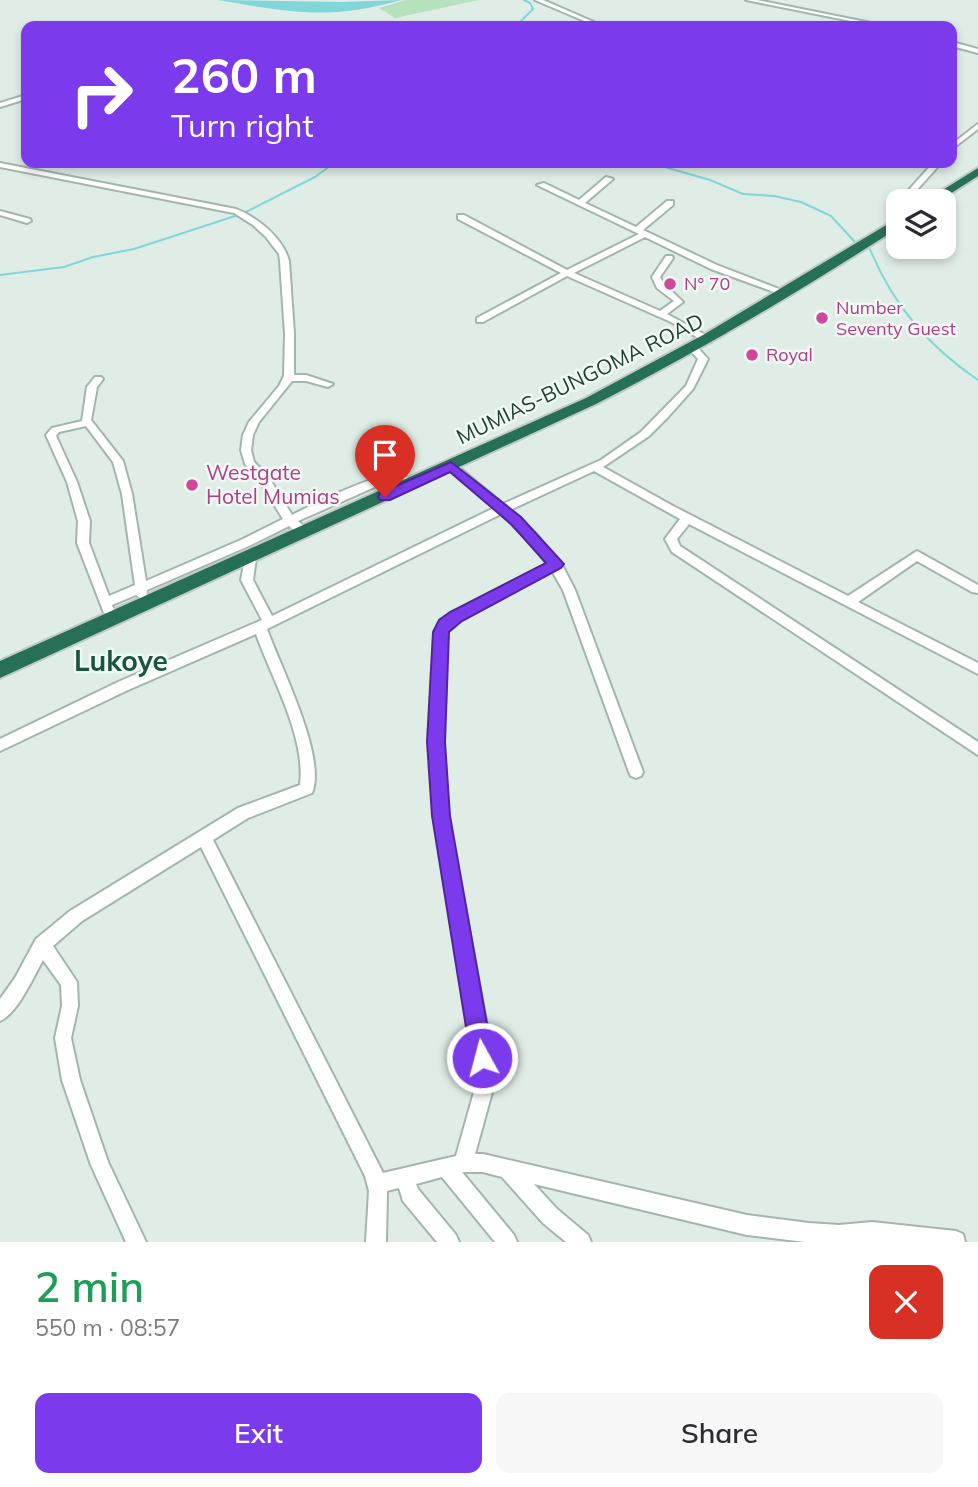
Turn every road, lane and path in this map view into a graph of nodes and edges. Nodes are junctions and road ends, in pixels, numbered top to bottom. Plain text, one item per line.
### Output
1 (538, 0) edge
2 (749, 0) edge
3 (588, 21) edge
4 (857, 21) edge
5 (957, 45) edge
6 (978, 51) edge
7 (21, 98) edge
8 (2, 103) edge
9 (978, 127) edge
10 (957, 142) edge
11 (0, 165) edge
12 (933, 168) edge
13 (978, 171) edge
14 (609, 179) dead end
15 (541, 185) dead end
16 (914, 189) edge
17 (950, 189) edge
18 (581, 202) junction
19 (670, 202) dead end
20 (0, 213) edge
21 (461, 217) dead end
22 (27, 221) dead end
23 (886, 230) edge
24 (642, 232) junction
25 (669, 258) dead end
26 (567, 273) junction
27 (788, 294) junction
28 (661, 314) junction
29 (480, 320) dead end
30 (700, 344) junction
31 (288, 378) junction
32 (98, 379) dead end
33 (328, 384) dead end
34 (87, 424) junction
35 (451, 466) junction
36 (596, 467) junction
37 (410, 485) junction
38 (338, 498) junction
39 (502, 510) junction
40 (353, 512) junction
41 (687, 518) junction
42 (285, 524) junction
43 (298, 536) junction
44 (251, 552) junction
45 (556, 564) junction
46 (186, 578) junction
47 (140, 587) junction
48 (976, 589) dead end
49 (849, 602) junction
50 (105, 603) junction
51 (145, 605) junction
52 (111, 620) junction
53 (265, 625) junction
54 (978, 669) edge
55 (0, 670) edge
56 (0, 744) edge
57 (978, 749) edge
58 (636, 772) dead end
59 (203, 836) junction
60 (42, 945) junction
61 (0, 1013) edge
62 (455, 1165) junction
63 (509, 1171) junction
64 (405, 1177) junction
65 (377, 1184) junction
66 (956, 1241) edge
67 (136, 1242) edge
68 (376, 1242) edge
69 (449, 1242) edge
70 (507, 1242) edge
71 (581, 1242) edge

1 - 3 street
2 - 4 street
5 - 6 street
7 - 8 street
9 - 10 street
11 - 31 street
12 - 16 street
13 - 17 highway
14 - 18 street
15 - 18 street
18 - 24 street
19 - 24 street
20 - 22 street
21 - 26 street
23 - 27 highway, MUMIAS-BUNGOMA ROAD
24 - 26 street
24 - 27 street
25 - 28 street
26 - 28 street
26 - 29 street
27 - 30 highway, MUMIAS-BUNGOMA ROAD
28 - 30 street
30 - 35 highway, MUMIAS-BUNGOMA ROAD
30 - 36 street
31 - 33 street
31 - 42 street
32 - 34 street
34 - 47 street
34 - 50 street
35 - 37 highway, MUMIAS-BUNGOMA ROAD
35 - 39 street
36 - 39 street
36 - 41 street
37 - 38 street
37 - 40 highway, MUMIAS-BUNGOMA ROAD
38 - 40 street
38 - 42 street
39 - 45 street
39 - 53 street
40 - 43 highway, MUMIAS-BUNGOMA ROAD
41 - 49 street
41 - 57 street
42 - 43 street
42 - 44 street
43 - 44 highway, MUMIAS-BUNGOMA ROAD
44 - 46 highway, MUMIAS-BUNGOMA ROAD
44 - 53 street
45 - 58 street
45 - 62 street
46 - 47 street
46 - 51 highway, MUMIAS-BUNGOMA ROAD
47 - 50 street
47 - 51 street
48 - 49 street
49 - 54 street
50 - 52 street
51 - 52 highway, MUMIAS-BUNGOMA ROAD
52 - 55 highway, MUMIAS-BUNGOMA ROAD
53 - 56 street
53 - 59 street
59 - 60 street
59 - 65 street
60 - 61 street
60 - 67 street
62 - 63 street
62 - 64 street
62 - 70 street
63 - 66 street
63 - 71 street
64 - 65 street
64 - 69 street
65 - 68 street

